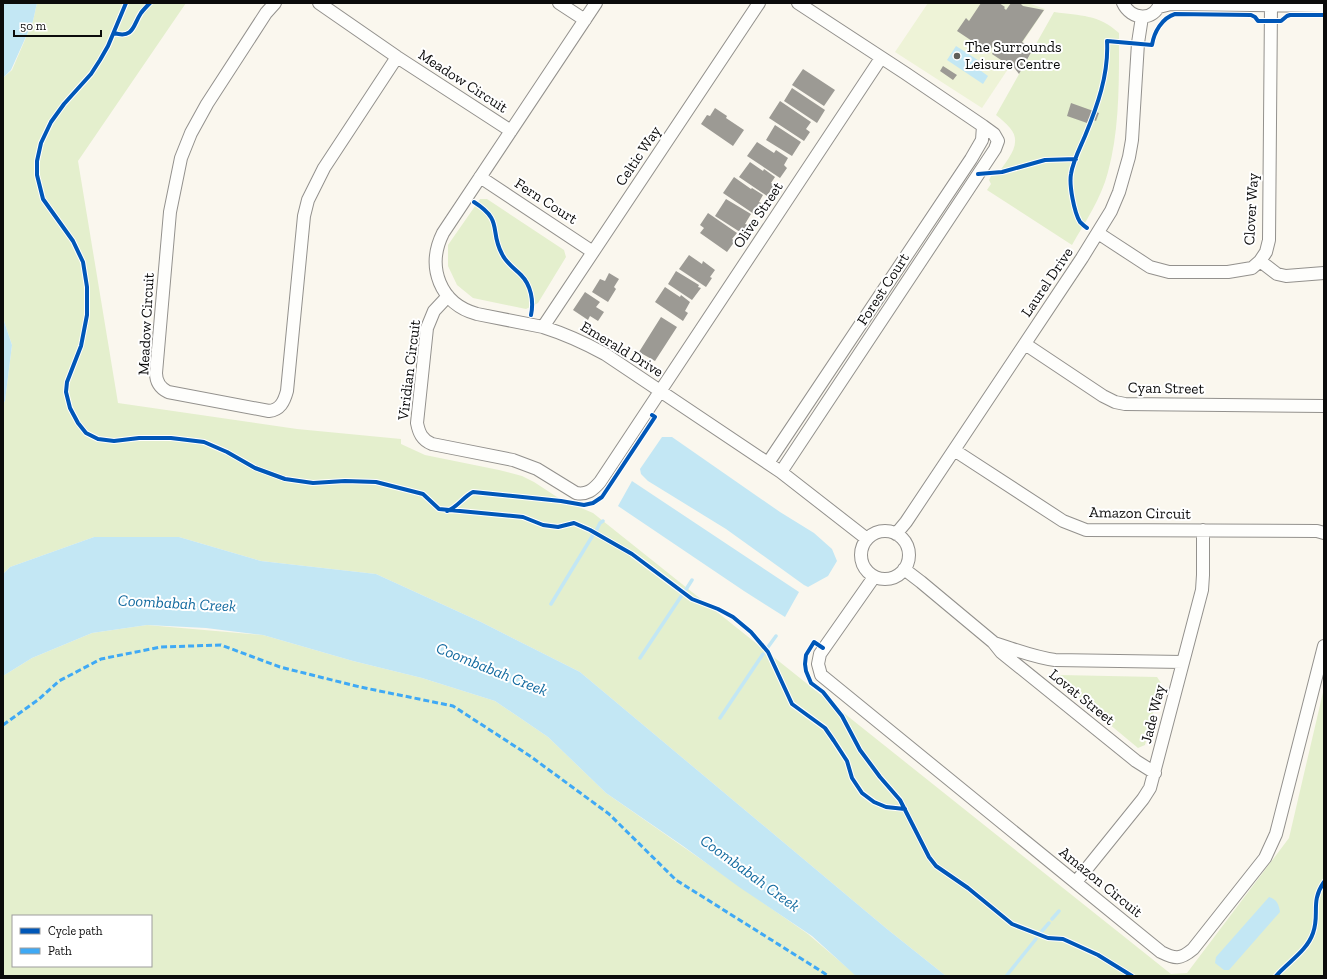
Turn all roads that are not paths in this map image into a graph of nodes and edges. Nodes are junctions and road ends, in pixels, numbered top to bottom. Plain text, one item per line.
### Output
1 (275, 3) edge
2 (319, 3) edge
3 (559, 3) edge
4 (596, 3) edge
5 (758, 3) edge
6 (798, 3) edge
7 (1123, 3) edge
8 (1160, 5) edge
9 (1271, 5) junction
10 (1324, 6) edge
11 (1142, 17) junction
12 (585, 20) junction
13 (398, 57) junction
14 (882, 58) junction
15 (983, 126) junction
16 (511, 131) junction
17 (480, 177) junction
18 (1098, 234) junction
19 (593, 252) junction
20 (1260, 261) junction
21 (1324, 273) edge
22 (448, 296) junction
23 (543, 327) junction
24 (1025, 344) junction
25 (660, 391) junction
26 (1324, 406) edge
27 (954, 450) junction
28 (768, 463) junction
29 (781, 472) junction
30 (1203, 530) junction
31 (1324, 533) edge
32 (896, 534) junction
33 (867, 539) junction
34 (904, 569) junction
35 (874, 577) junction
36 (993, 642) junction
37 (1324, 646) edge
38 (1183, 662) junction
39 (1155, 773) junction
40 (1076, 882) junction

1 - 13 street, Meadow Circuit
2 - 13 street, Meadow Circuit
3 - 12 street
4 - 12 street, Emerald Drive
5 - 19 street, Celtic Way
6 - 14 street, Forest Court
7 - 11 street
8 - 9 street
8 - 11 street
9 - 10 street
9 - 20 street, Clover Way
11 - 18 street, Laurel Drive
12 - 16 street, Emerald Drive
13 - 16 street, Meadow Circuit
14 - 15 street, Forest Court
14 - 25 street, Olive Street
15 - 28 street, Forest Court
15 - 29 street, Forest Court
16 - 17 street, Emerald Drive
17 - 19 street, Fern Court
17 - 22 street, Emerald Drive
18 - 20 street, Clover Way
18 - 24 street, Laurel Drive
19 - 23 street, Celtic Way
20 - 21 street
22 - 23 street, Emerald Drive
22 - 25 street, Viridian Circuit
23 - 25 street, Emerald Drive
24 - 26 street, Cyan Street
24 - 27 street, Laurel Drive
25 - 28 street, Emerald Drive
27 - 30 street, Amazon Circuit
27 - 32 street, Laurel Drive
28 - 29 street, Emerald Drive
29 - 33 street, Emerald Drive
30 - 31 street, Amazon Circuit
30 - 38 street, Jade Way
32 - 33 street
32 - 34 street
33 - 35 street
34 - 35 street
34 - 36 street, Lovat Street
35 - 40 street, Amazon Circuit
36 - 38 street, Lovat Street
36 - 39 street, Lovat Street
37 - 40 street, Amazon Circuit
38 - 39 street, Jade Way
39 - 40 street, Jade Way

